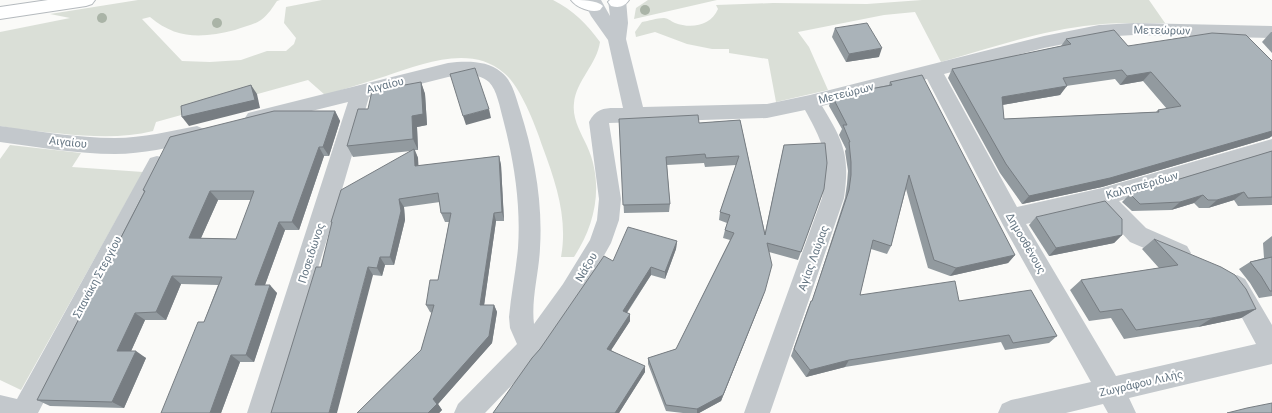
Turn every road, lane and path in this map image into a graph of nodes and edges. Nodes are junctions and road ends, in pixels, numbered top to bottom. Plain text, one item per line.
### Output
1 (86, 0) edge
2 (618, 1) edge
3 (588, 2) edge
4 (0, 12) edge
5 (1238, 32) junction
6 (1272, 32) edge
7 (617, 39) junction
8 (1253, 46) edge
9 (932, 72) junction
10 (361, 91) junction
11 (810, 102) junction
12 (635, 115) junction
13 (238, 122) edge
14 (217, 128) edge
15 (1, 136) edge
16 (170, 140) junction
17 (1272, 147) edge
18 (1102, 197) junction
19 (1011, 218) junction
20 (532, 347) junction
21 (1272, 349) edge
22 (1272, 352) edge
23 (1110, 390) junction
24 (0, 408) edge
25 (19, 413) edge
26 (24, 413) edge
27 (260, 413) edge
28 (467, 413) edge
29 (757, 413) edge
30 (1011, 413) edge
31 (1123, 413) edge

1 - 4 main road
2 - 7 street
3 - 7 street
5 - 6 street, Μετεώρων
5 - 8 street
5 - 9 street, Μετεώρων
7 - 12 street
9 - 11 street, Μετεώρων
9 - 19 street, Δημοσθένους
10 - 13 street, Αιγαίου
10 - 20 street, Αιγαίου
10 - 27 street, Ποσειδώνος
11 - 12 street, Μετεώρων
11 - 29 street, Αγίας Λαύρας
12 - 20 street, Νάξου
14 - 16 street, Αιγαίου
15 - 16 street, Αιγαίου
16 - 26 street, Σπανάκη Στεργίου
17 - 18 street, Καλησπέριδων
18 - 19 street, Καλησπέριδων
18 - 21 street
19 - 23 street, Δημοσθένους
20 - 28 street, Νάξου
22 - 23 street, Ζωγράφου Λιλής
23 - 30 street, Ζωγράφου Λιλής
23 - 31 street, Δημοσθένους
24 - 25 street

